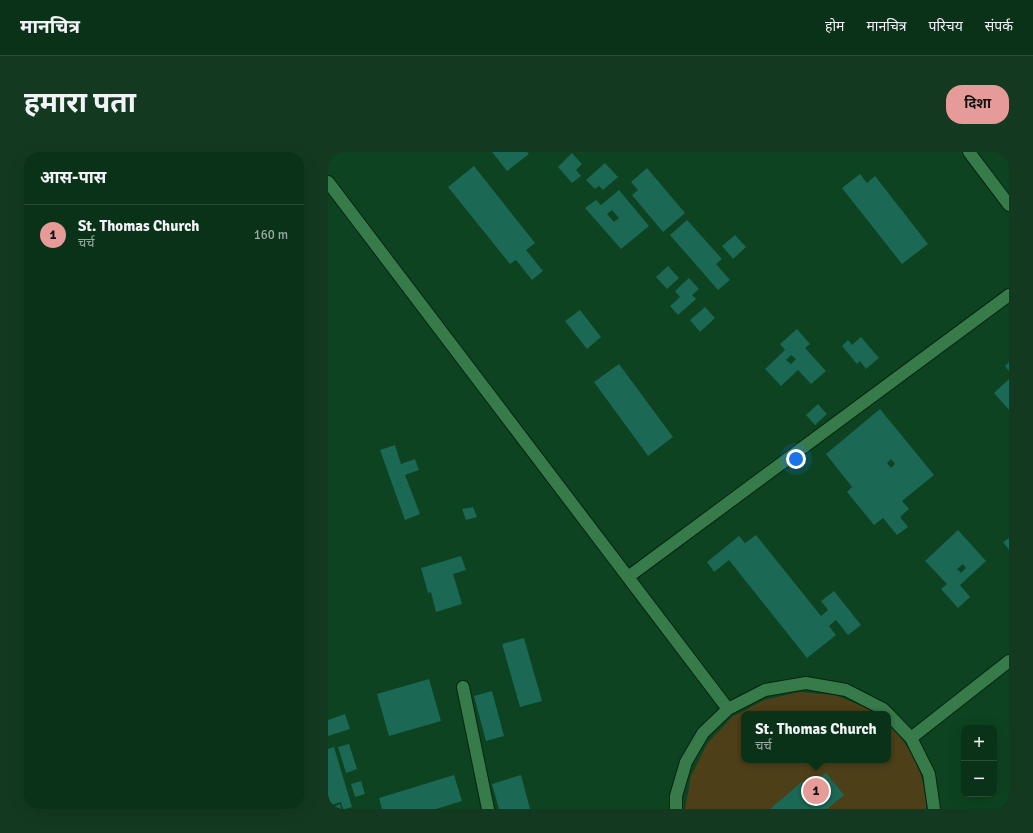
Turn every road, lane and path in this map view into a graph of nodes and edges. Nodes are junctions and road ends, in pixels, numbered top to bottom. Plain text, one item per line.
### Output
1 (969, 152) edge
2 (328, 182) edge
3 (1009, 205) edge
4 (1009, 295) edge
5 (628, 576) junction
6 (1009, 661) edge
7 (463, 687) dead end
8 (728, 708) junction
9 (885, 711) edge
10 (891, 717) edge
11 (911, 738) junction
12 (488, 809) edge
13 (676, 809) edge
14 (934, 809) edge

1 - 3 street
2 - 5 street
4 - 5 street
5 - 8 street
6 - 11 street
7 - 12 street
8 - 9 street
8 - 13 street
10 - 11 street
11 - 14 street

